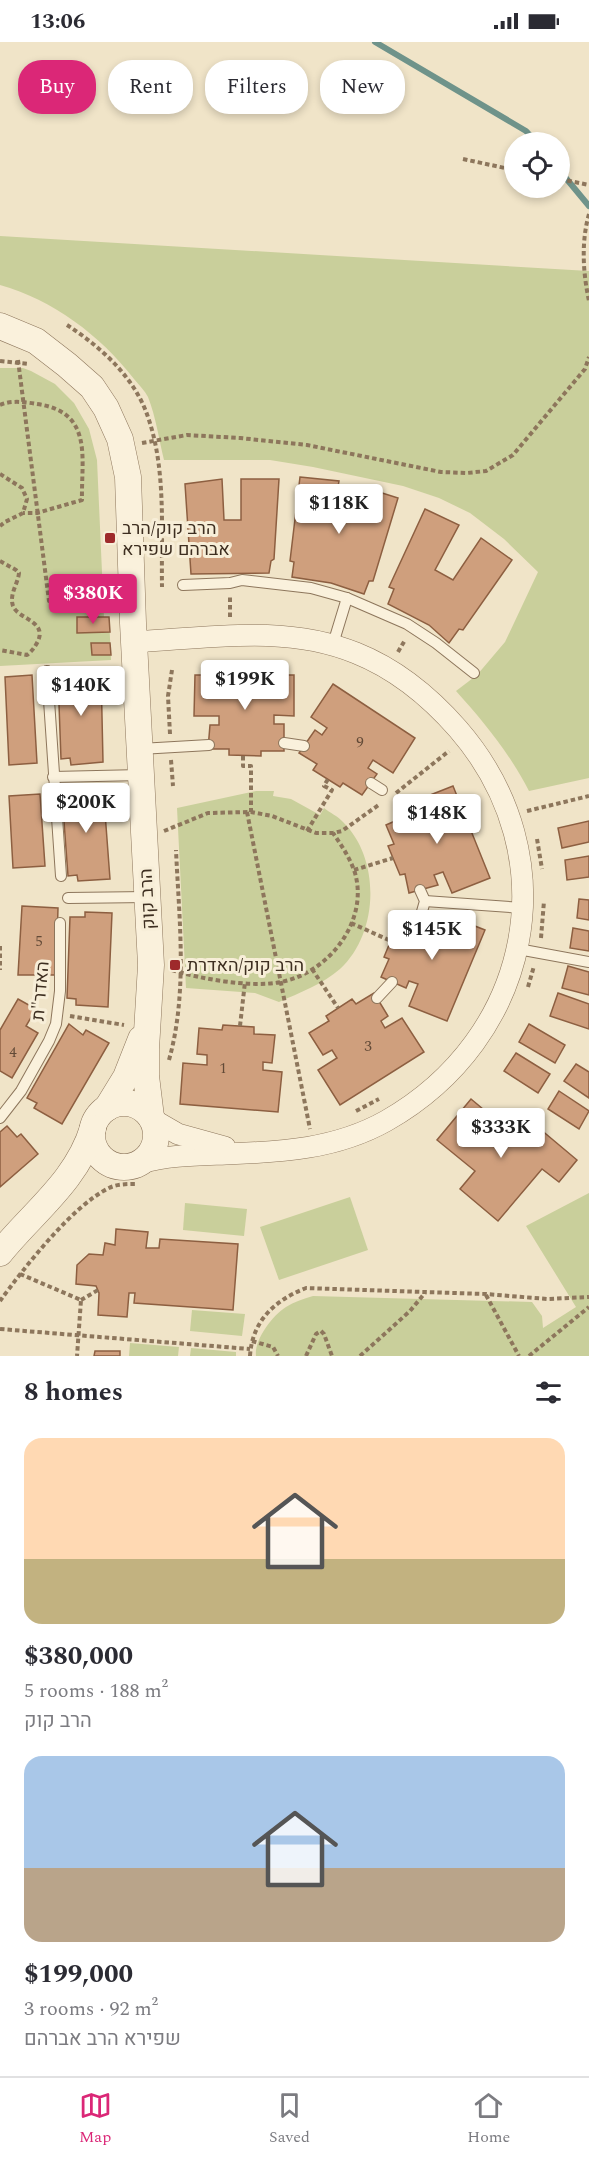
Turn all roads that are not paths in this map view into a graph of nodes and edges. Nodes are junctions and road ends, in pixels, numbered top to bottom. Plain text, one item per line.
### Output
1 (0, 326) edge
2 (9, 352) edge
3 (67, 365) junction
4 (183, 585) dead end
5 (346, 598) junction
6 (134, 642) junction
7 (333, 644) junction
8 (47, 671) dead end
9 (474, 673) dead end
10 (284, 743) dead end
11 (209, 745) dead end
12 (304, 746) dead end
13 (140, 749) junction
14 (141, 776) junction
15 (53, 777) junction
16 (370, 783) dead end
17 (382, 790) dead end
18 (61, 876) dead end
19 (420, 890) dead end
20 (147, 897) junction
21 (68, 898) dead end
22 (425, 901) junction
23 (523, 908) junction
24 (421, 915) dead end
25 (60, 923) dead end
26 (528, 950) junction
27 (589, 962) edge
28 (392, 982) dead end
29 (377, 998) dead end
30 (136, 1023) junction
31 (0, 1118) edge
32 (100, 1118) junction
33 (151, 1118) junction
34 (243, 1153) junction
35 (135, 1170) junction
36 (54, 1196) junction
37 (0, 1253) edge

1 - 3 street, הרב קוק
2 - 3 street, הרב קוק
3 - 6 street, הרב קוק
4 - 5 lane
5 - 7 lane
5 - 9 lane
6 - 7 street
6 - 13 street, הרב קוק
7 - 23 street
8 - 15 lane
10 - 12 lane
11 - 13 lane
13 - 14 street, הרב קוק
14 - 15 lane
14 - 20 street, הרב קוק
15 - 18 lane
16 - 17 lane
19 - 22 lane
20 - 21 lane
20 - 30 street, הרב קוק
22 - 23 lane
22 - 24 lane
23 - 26 street
25 - 31 lane, האדר"ת
26 - 27 lane
26 - 34 street
28 - 29 lane
30 - 32 street, הרב קוק
30 - 33 street, הרב קוק
32 - 33 street
32 - 35 street
32 - 36 street, הרב קוק
33 - 34 street
33 - 35 street
34 - 35 street
35 - 36 street, הרב קוק
36 - 37 street, הרב קוק

